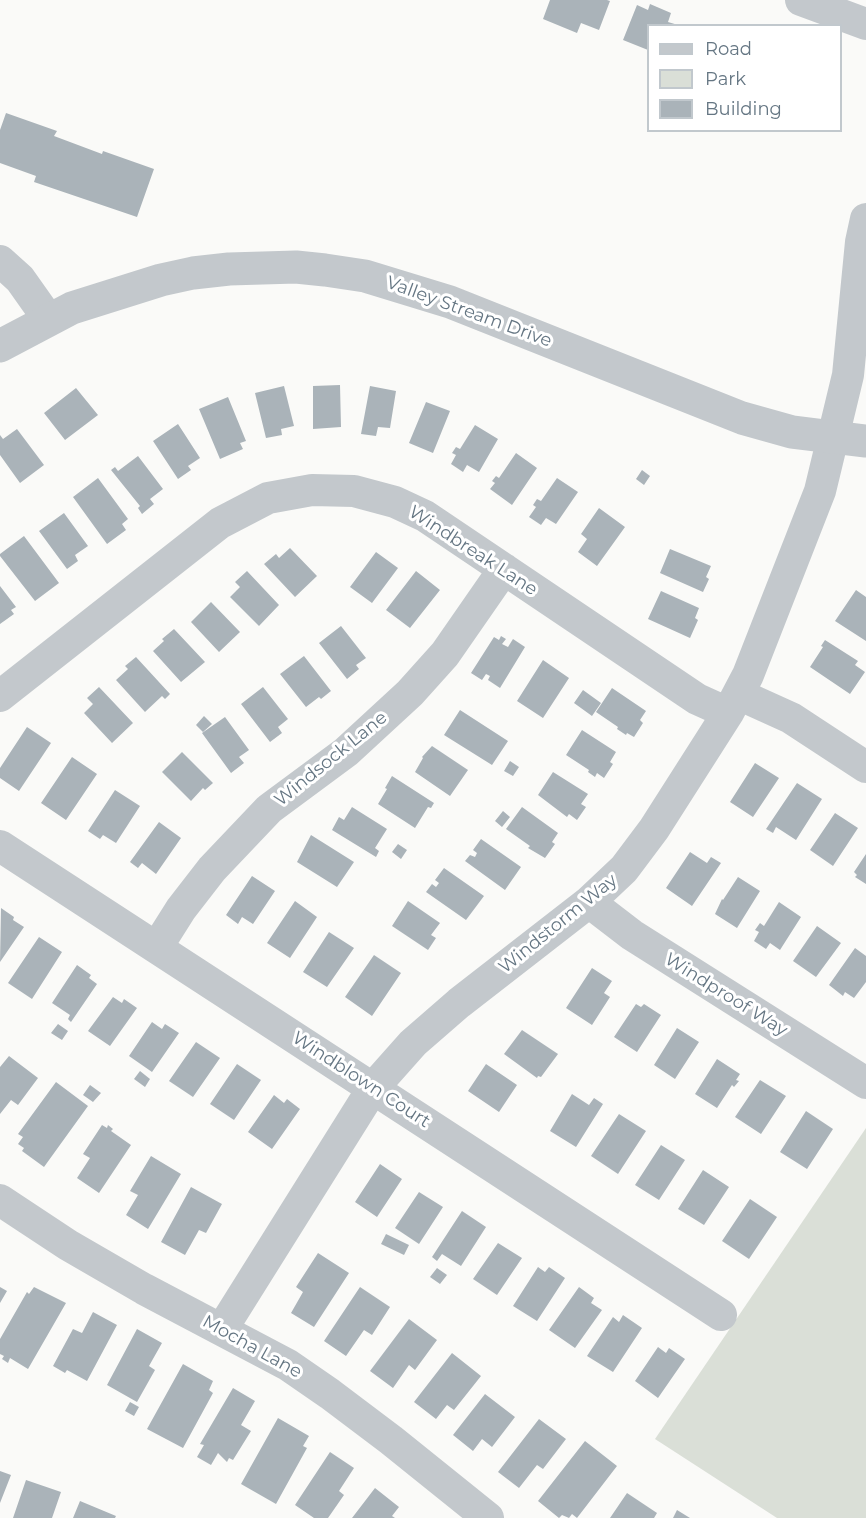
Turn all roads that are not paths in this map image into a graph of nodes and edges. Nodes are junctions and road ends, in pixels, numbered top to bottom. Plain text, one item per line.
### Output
1 (801, 0) edge
2 (866, 24) edge
3 (866, 219) edge
4 (0, 261) edge
5 (49, 320) junction
6 (0, 346) edge
7 (834, 438) junction
8 (866, 441) edge
9 (504, 569) junction
10 (0, 696) edge
11 (733, 704) junction
12 (866, 767) edge
13 (0, 846) edge
14 (589, 902) junction
15 (157, 947) junction
16 (866, 1083) edge
17 (373, 1088) junction
18 (0, 1200) edge
19 (721, 1315) dead end
20 (222, 1329) junction
21 (488, 1518) edge

1 - 2 street
3 - 7 street, Windstorm Way
4 - 5 street
5 - 6 street, Valley Stream Drive
5 - 7 street, Valley Stream Drive
7 - 8 street, Valley Stream Drive
7 - 11 street, Windstorm Way
9 - 10 street, Windbreak Lane
9 - 11 street, Windbreak Lane
9 - 15 street, Windsock Lane
11 - 12 street, Windbreak Lane
11 - 14 street, Windstorm Way
13 - 15 street, Windblown Court
14 - 16 street, Windproof Way
14 - 17 street, Windstorm Way
15 - 17 street, Windblown Court
17 - 19 street, Windblown Court
17 - 20 street, Windstorm Way
18 - 20 street, Mocha Lane
20 - 21 street, Mocha Lane

